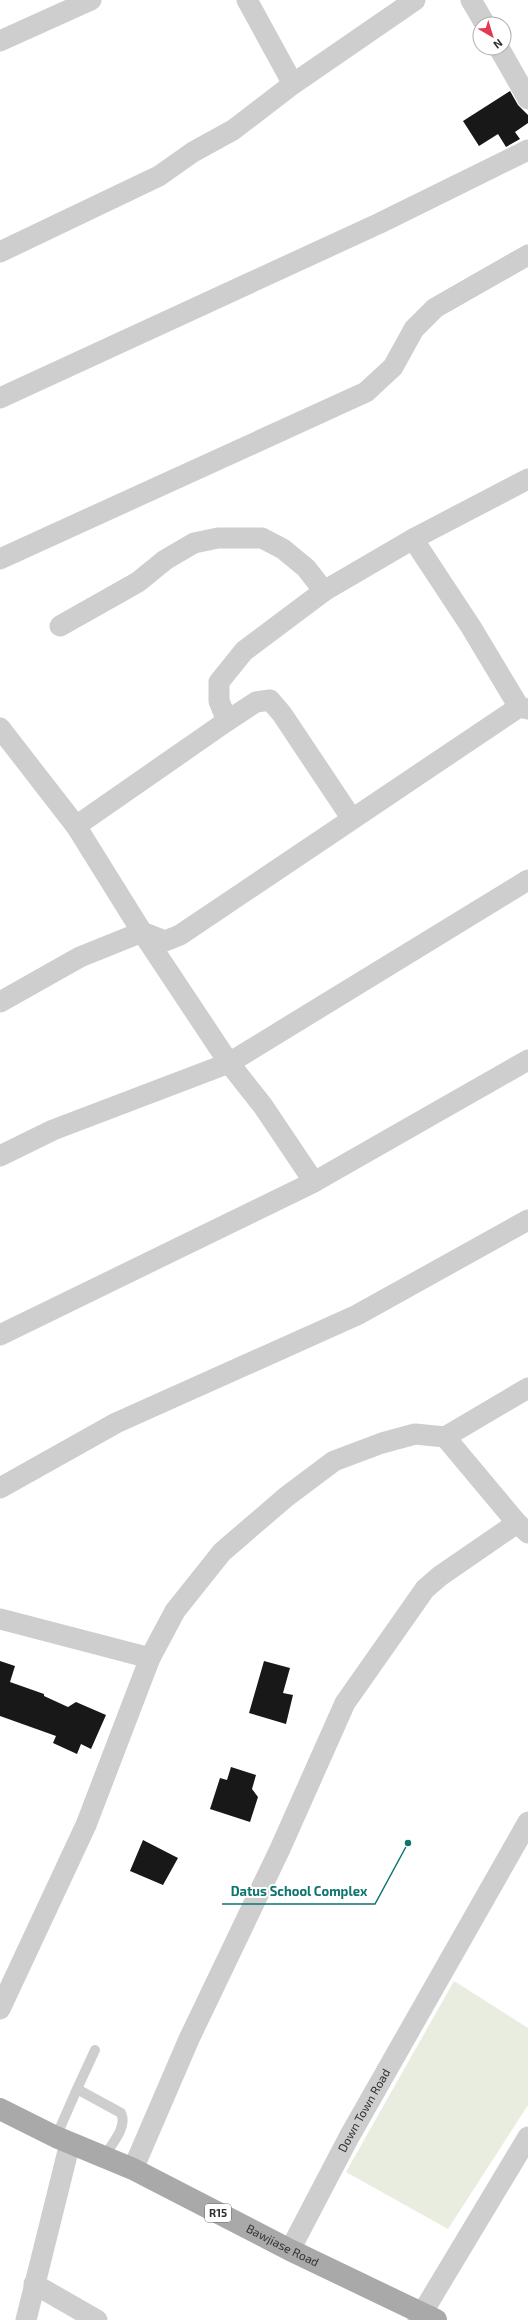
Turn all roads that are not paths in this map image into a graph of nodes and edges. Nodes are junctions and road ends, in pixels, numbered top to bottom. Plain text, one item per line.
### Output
1 (91, 0) edge
2 (246, 0) edge
3 (415, 0) edge
4 (471, 0) edge
5 (480, 16) edge
6 (0, 41) edge
7 (504, 56) edge
8 (293, 84) junction
9 (528, 99) edge
10 (528, 150) edge
11 (0, 252) edge
12 (528, 254) edge
13 (0, 398) edge
14 (528, 479) edge
15 (413, 539) junction
16 (0, 558) edge
17 (324, 591) junction
18 (60, 626) dead end
19 (523, 708) edge
20 (227, 721) junction
21 (0, 728) edge
22 (352, 819) junction
23 (76, 826) junction
24 (528, 880) edge
25 (142, 932) junction
26 (0, 1002) edge
27 (528, 1060) edge
28 (229, 1063) junction
29 (0, 1156) edge
30 (314, 1182) junction
31 (528, 1220) edge
32 (0, 1335) edge
33 (528, 1388) edge
34 (445, 1437) junction
35 (0, 1488) edge
36 (522, 1528) edge
37 (0, 1619) edge
38 (150, 1658) junction
39 (528, 1822) edge
40 (0, 2009) edge
41 (95, 2050) dead end
42 (76, 2089) junction
43 (0, 2109) edge
44 (528, 2137) edge
45 (63, 2140) junction
46 (103, 2158) junction
47 (133, 2169) junction
48 (290, 2250) junction
49 (34, 2284) junction
50 (425, 2318) edge
51 (26, 2320) edge
52 (97, 2320) edge

1 - 6 street
2 - 8 street
3 - 8 street
4 - 5 street
7 - 9 street
8 - 11 street
10 - 13 street
12 - 16 street
14 - 15 street
15 - 17 street
15 - 19 street
17 - 18 street
17 - 20 street
19 - 22 street
20 - 22 street
20 - 23 street
21 - 23 street
22 - 25 street
23 - 25 street
24 - 28 street
25 - 26 street
25 - 28 street
27 - 30 street
28 - 29 street
28 - 30 street
30 - 32 street
31 - 35 street
33 - 34 street
34 - 36 street
34 - 38 street
36 - 47 street
37 - 38 street
38 - 40 street
39 - 48 street, Down Town Road
41 - 42 lane
42 - 45 lane
42 - 46 lane
43 - 45 main road, Bawjiase Road / R15
44 - 50 street
45 - 46 main road, Bawjiase Road / R15
45 - 49 street
46 - 47 main road, Bawjiase Road / R15
47 - 48 main road, Bawjiase Road / R15
48 - 50 main road, Bawjiase Road / R15
49 - 51 street
49 - 52 street

